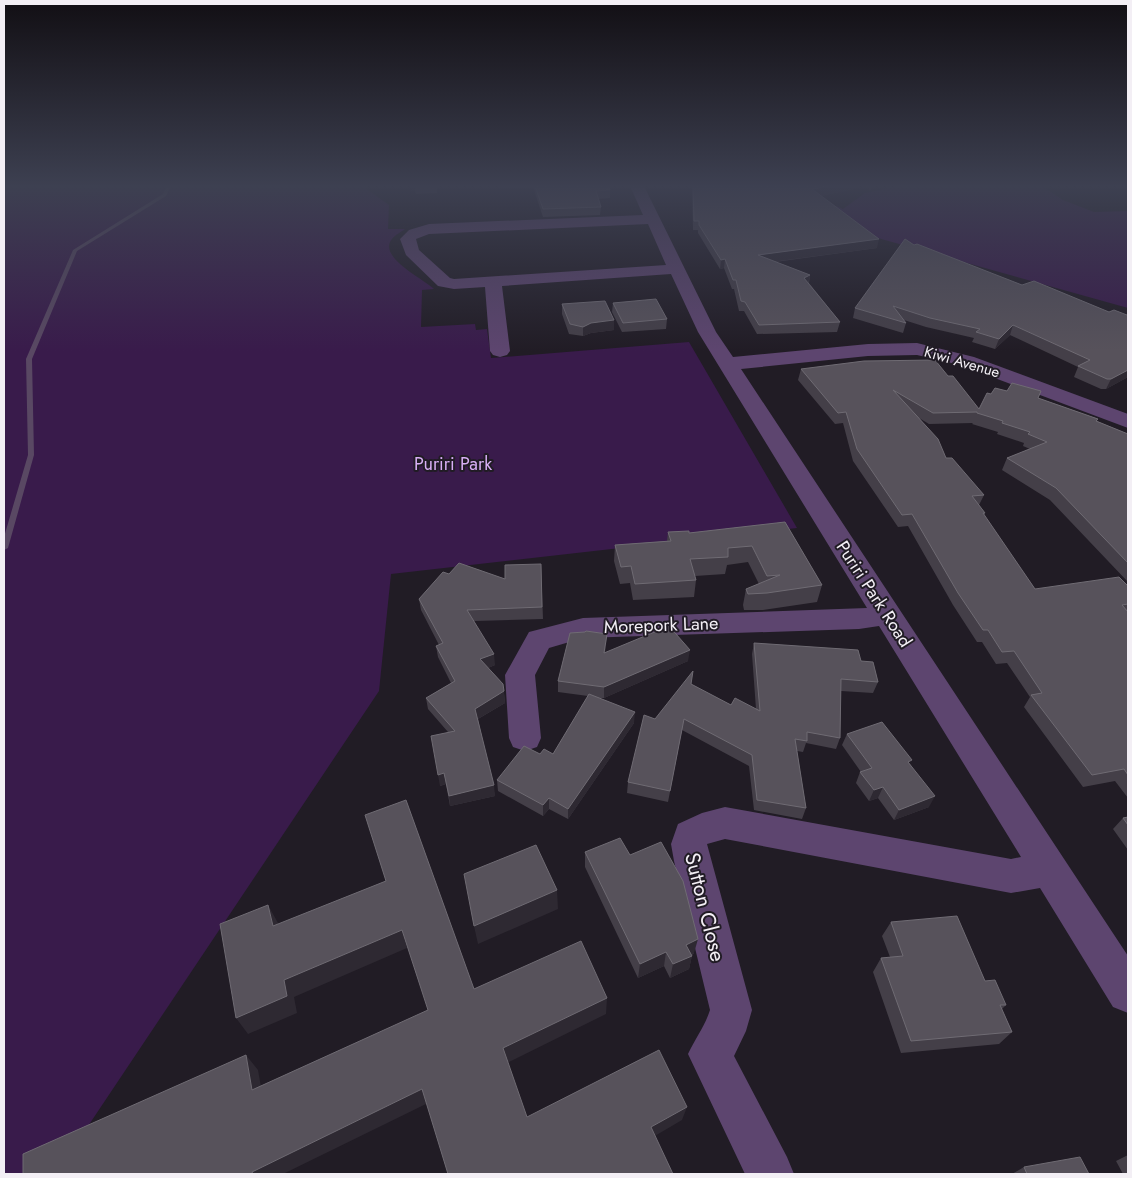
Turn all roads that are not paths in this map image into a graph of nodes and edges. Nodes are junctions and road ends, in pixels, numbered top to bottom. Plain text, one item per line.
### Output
1 (409, 241) edge
2 (664, 241) edge
3 (677, 269) junction
4 (493, 282) junction
5 (500, 352) dead end
6 (727, 364) junction
7 (1128, 421) edge
8 (887, 615) junction
9 (526, 738) dead end
10 (1050, 869) junction
11 (1128, 992) edge
12 (770, 1174) edge

1 - 4 street
2 - 3 street, Puriri Park Road
3 - 4 street
3 - 6 street, Puriri Park Road
4 - 5 street
6 - 7 street, Kiwi Avenue
6 - 8 street, Puriri Park Road
8 - 9 street, Morepork Lane
8 - 10 street, Puriri Park Road
10 - 11 street, Puriri Park Road
10 - 12 street, Sutton Close

